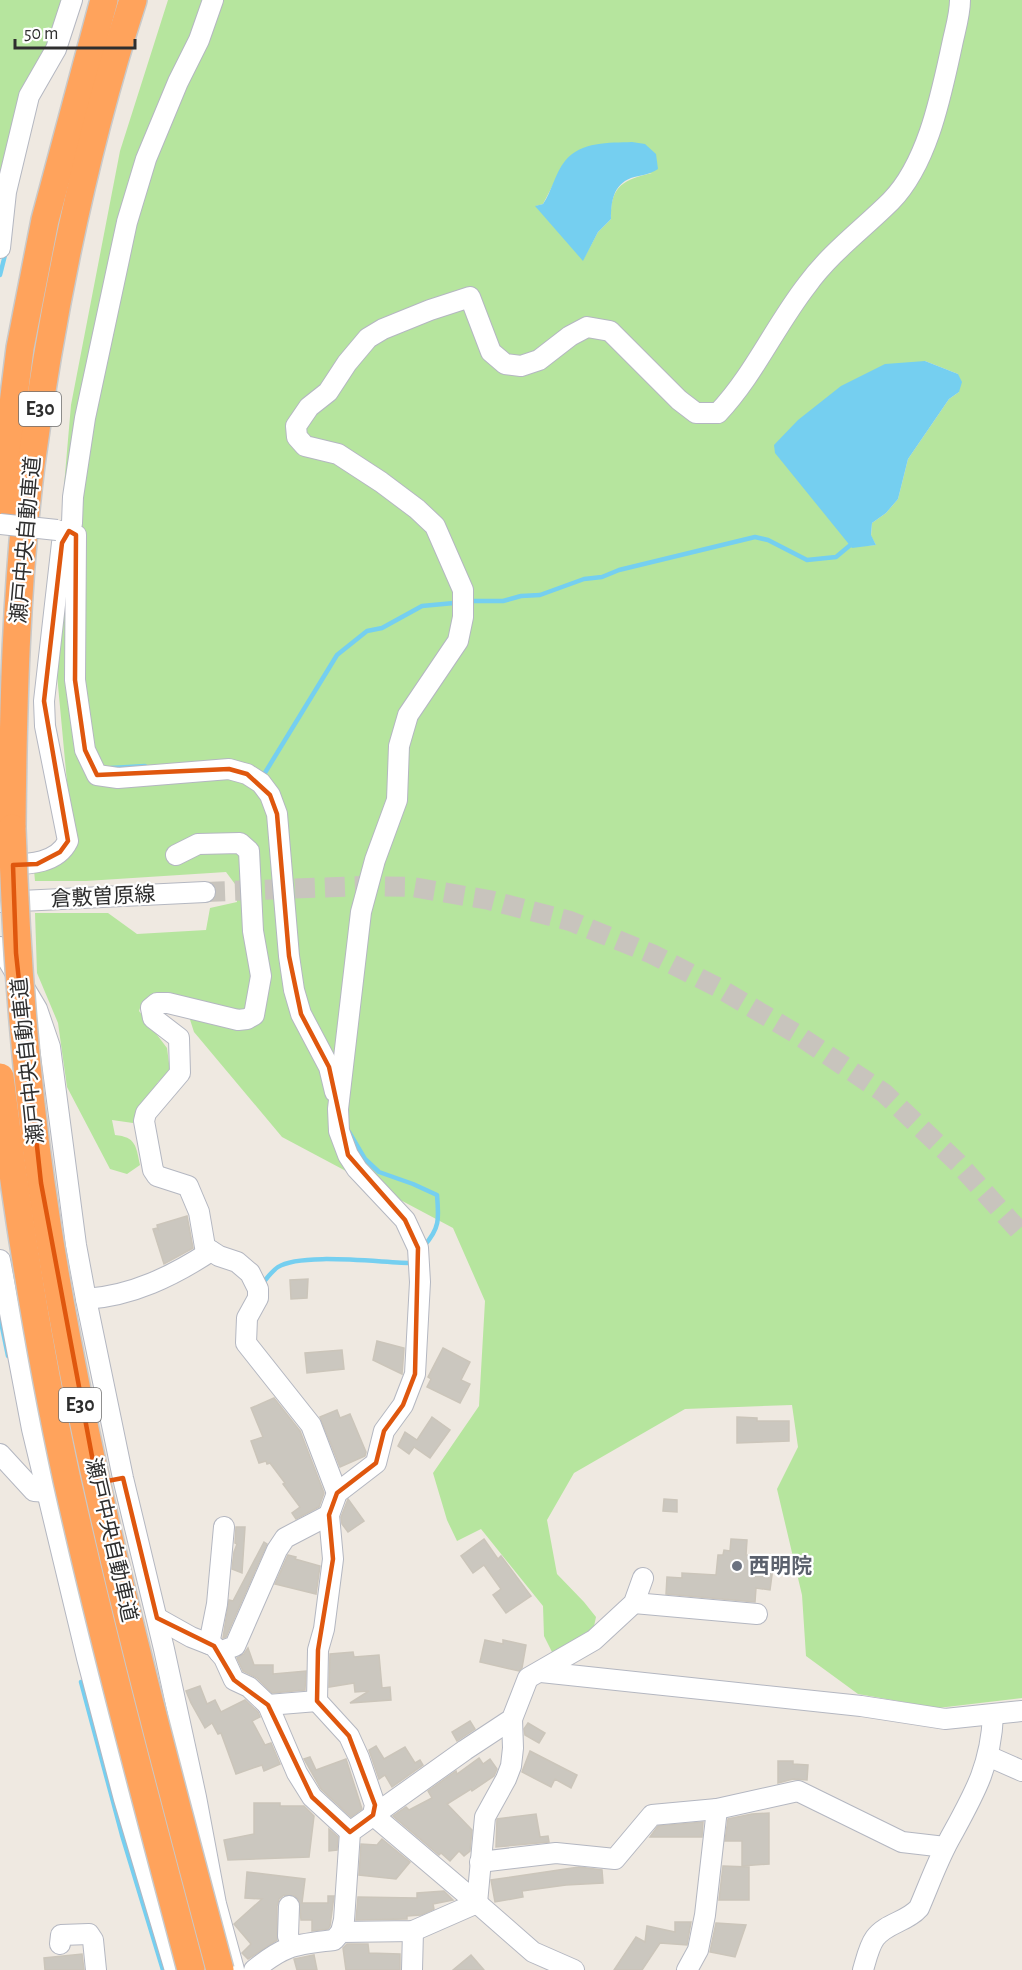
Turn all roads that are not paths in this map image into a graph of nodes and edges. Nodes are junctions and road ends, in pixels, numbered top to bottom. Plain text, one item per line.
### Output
1 (72, 0) edge
2 (104, 0) edge
3 (133, 0) edge
4 (213, 0) edge
5 (960, 0) edge
6 (0, 248) edge
7 (0, 508) edge
8 (0, 524) edge
9 (63, 531) junction
10 (177, 855) dead end
11 (0, 866) edge
12 (205, 892) tunnel mouth
13 (0, 902) edge
14 (0, 947) edge
15 (0, 1077) edge
16 (339, 1100) junction
17 (211, 1251) junction
18 (0, 1260) edge
19 (86, 1299) junction
20 (0, 1454) edge
21 (123, 1478) junction
22 (48, 1492) junction
23 (338, 1493) junction
24 (329, 1515) junction
25 (224, 1527) dead end
26 (643, 1578) dead end
27 (634, 1603) junction
28 (757, 1614) dead end
29 (157, 1618) junction
30 (214, 1648) junction
31 (541, 1672) junction
32 (317, 1701) junction
33 (268, 1705) junction
34 (1022, 1711) edge
35 (993, 1715) junction
36 (512, 1719) junction
37 (988, 1756) junction
38 (1022, 1772) edge
39 (717, 1809) junction
40 (373, 1815) junction
41 (350, 1832) junction
42 (945, 1847) junction
43 (480, 1862) junction
44 (477, 1903) junction
45 (289, 1906) dead end
46 (413, 1931) junction
47 (341, 1932) junction
48 (60, 1944) dead end
49 (292, 1945) junction
50 (533, 1961) edge
51 (96, 1970) edge
52 (175, 1970) edge
53 (191, 1970) edge
54 (220, 1970) edge
55 (234, 1970) edge
56 (254, 1970) edge
57 (412, 1970) edge
58 (574, 1970) edge
59 (687, 1970) edge
60 (863, 1970) edge

1 - 6 street
2 - 7 highway, 瀬戸中央自動車道 / E30
3 - 54 highway, 瀬戸中央自動車道 / E30, bridge
4 - 9 street
5 - 16 street
8 - 9 street, bridge
9 - 11 street
9 - 16 street
10 - 17 street
12 - 13 street, 倉敷曽原線
14 - 19 street
15 - 53 highway, 瀬戸中央自動車道 / E30, bridge
16 - 23 street
17 - 19 street
17 - 23 street
18 - 22 street
19 - 21 street
20 - 22 street
21 - 22 street
21 - 29 street
22 - 52 street
23 - 24 street
24 - 30 street
24 - 32 street
25 - 30 street
26 - 27 street
27 - 28 street
27 - 31 street
29 - 30 street
29 - 55 street
30 - 33 street
31 - 35 street
31 - 36 street
32 - 33 street
32 - 40 street
33 - 41 street
34 - 35 street
35 - 37 street
36 - 40 street
36 - 43 street
37 - 38 street
37 - 42 street
39 - 42 street
39 - 43 street
39 - 59 street
40 - 41 street
40 - 44 street
41 - 47 street
42 - 60 street
43 - 44 street
44 - 46 street
44 - 50 street
45 - 49 street
46 - 47 street
46 - 57 street
47 - 49 street
48 - 51 street
49 - 56 street
50 - 58 street

